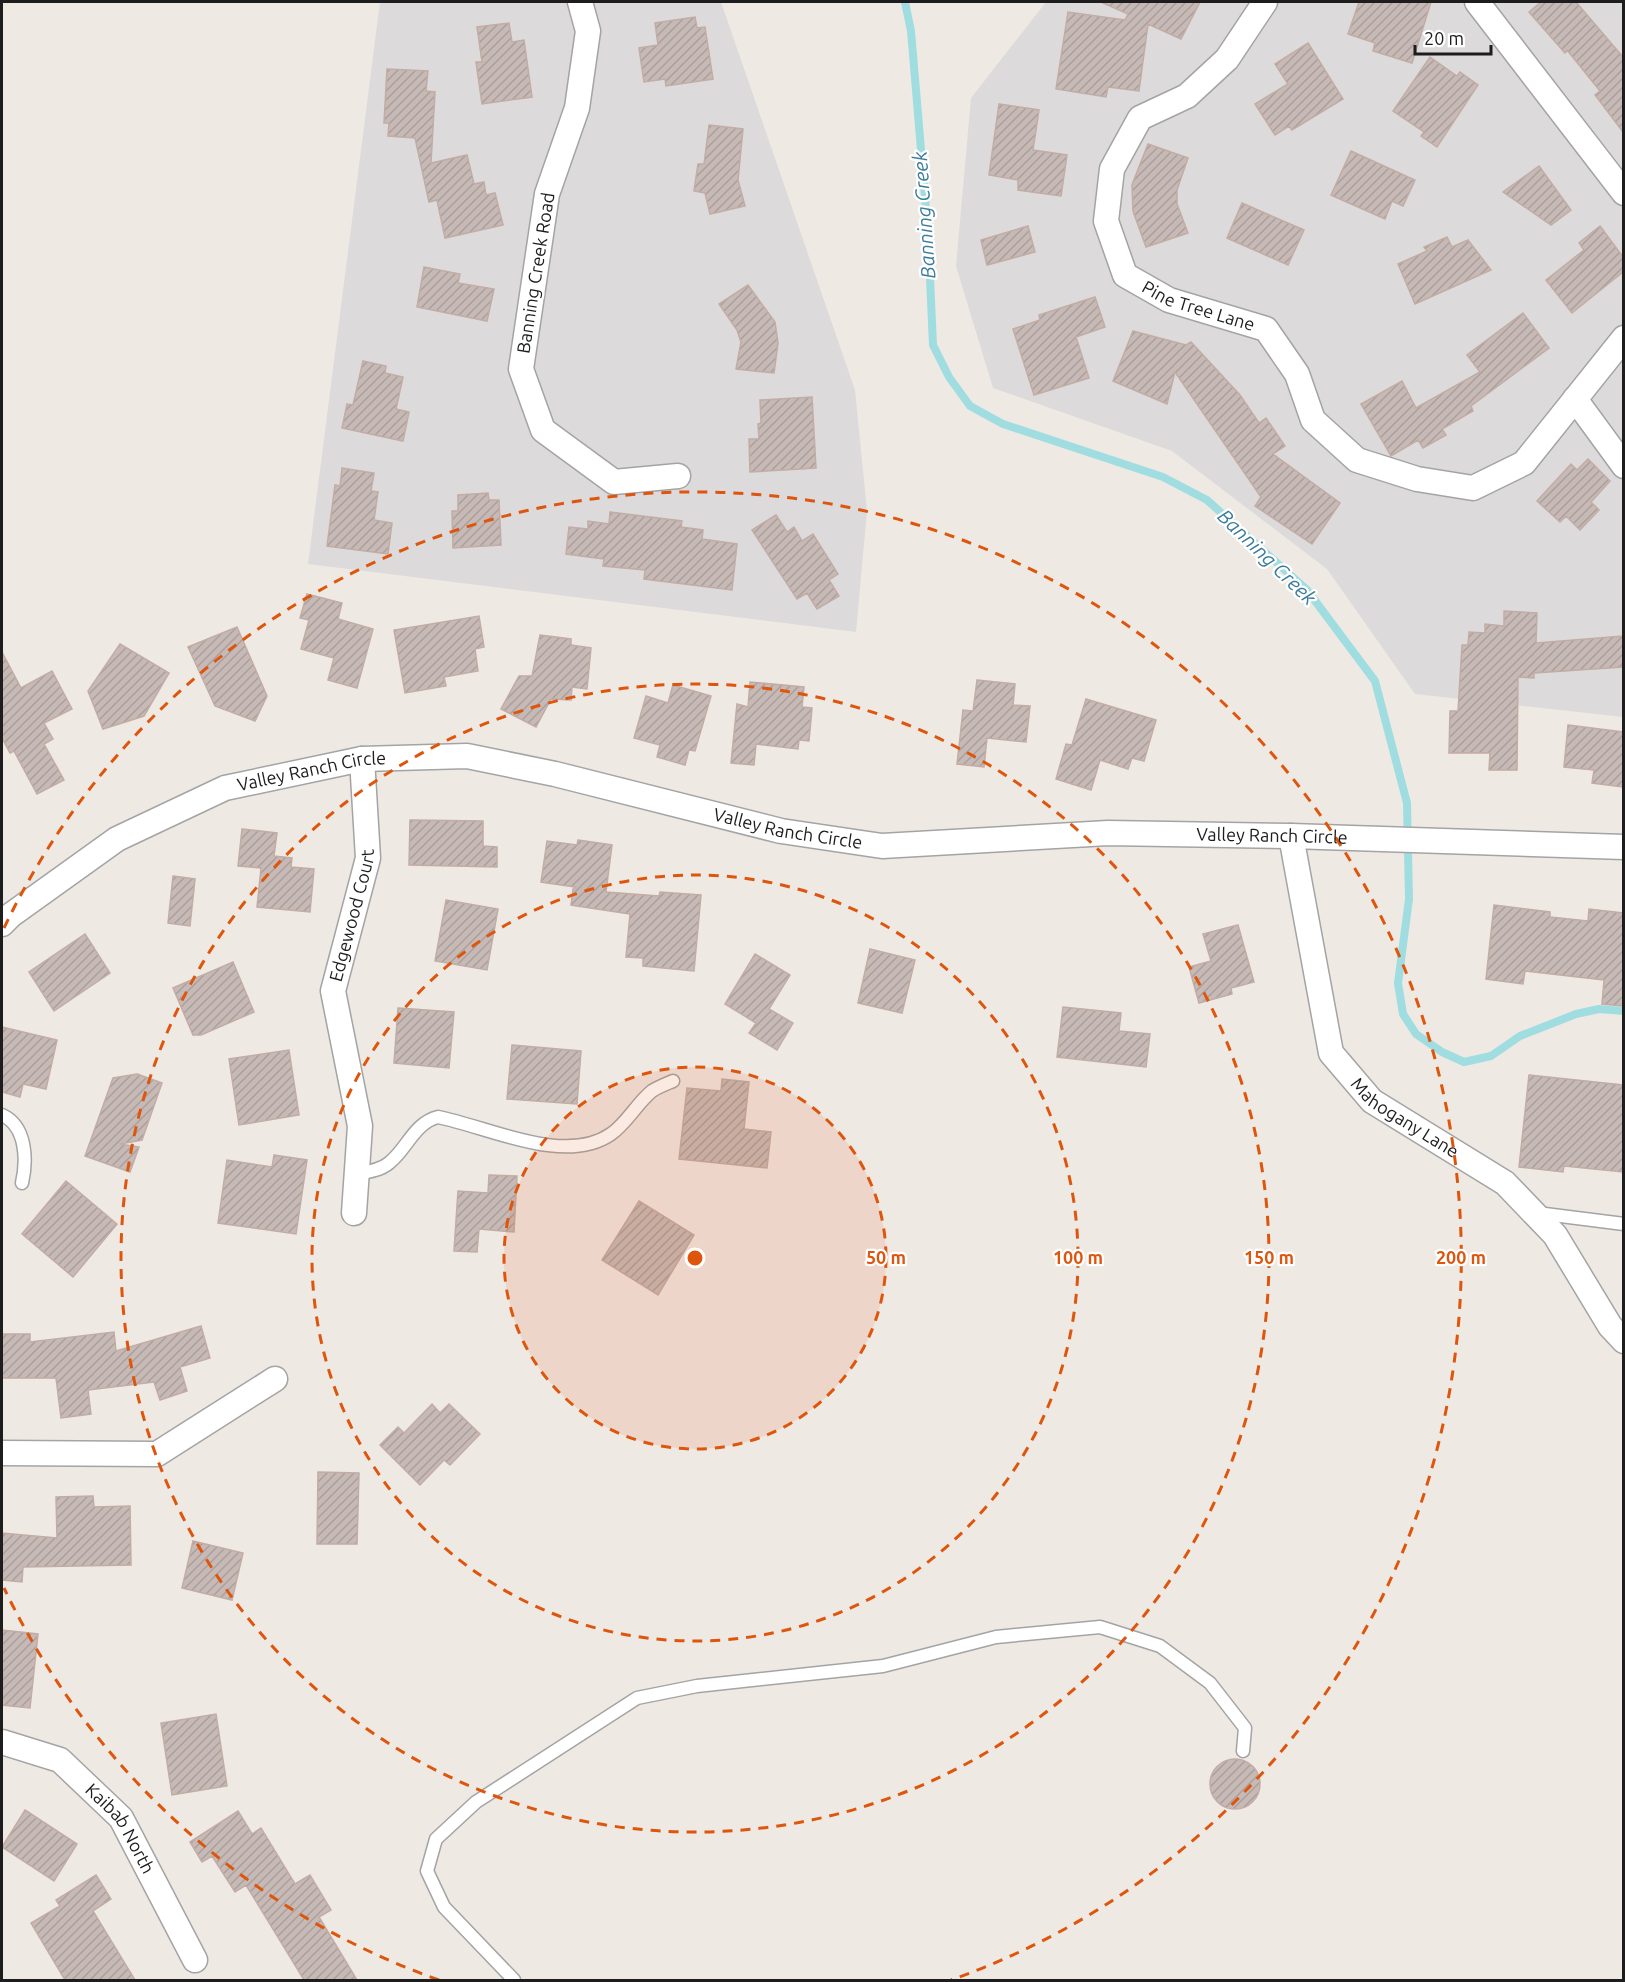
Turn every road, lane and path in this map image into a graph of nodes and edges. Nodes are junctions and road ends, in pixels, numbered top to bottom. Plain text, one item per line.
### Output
1 (580, 2) edge
2 (1265, 2) edge
3 (1477, 2) edge
4 (1623, 193) edge
5 (1623, 338) edge
6 (1575, 399) junction
7 (1623, 466) edge
8 (678, 476) dead end
9 (362, 759) junction
10 (1291, 836) junction
11 (1623, 848) edge
12 (2, 924) edge
13 (673, 1081) dead end
14 (2, 1115) edge
15 (357, 1174) junction
16 (22, 1183) dead end
17 (1533, 1212) junction
18 (354, 1213) dead end
19 (1623, 1224) edge
20 (1623, 1341) edge
21 (275, 1379) dead end
22 (2, 1453) edge
23 (2, 1742) edge
24 (1243, 1751) dead end
25 (195, 1960) dead end
26 (514, 1980) edge

1 - 8 street, Banning Creek Road
2 - 6 street, Pine Tree Lane
3 - 4 street
5 - 6 street, Pine Tree Lane
6 - 7 street
9 - 10 street, Valley Ranch Circle
9 - 12 street, Valley Ranch Circle
9 - 15 street, Edgewood Court
10 - 11 street, Valley Ranch Circle
10 - 17 street, Mahogany Lane
13 - 15 lane
14 - 16 lane
15 - 18 street, Edgewood Court
17 - 19 lane
17 - 20 street, Mahogany Lane
21 - 22 street
23 - 25 street, Kaibab North
24 - 26 lane

